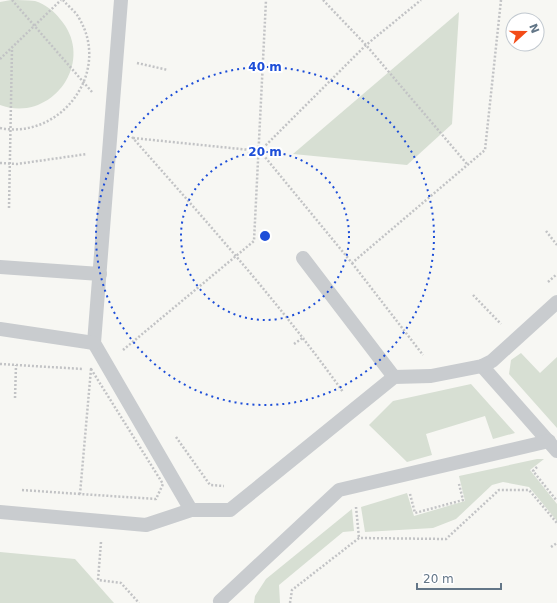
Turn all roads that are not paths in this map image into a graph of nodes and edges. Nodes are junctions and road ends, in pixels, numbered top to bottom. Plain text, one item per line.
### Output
1 (121, 0) edge
2 (303, 258) dead end
3 (0, 267) edge
4 (100, 274) junction
5 (557, 302) edge
6 (0, 329) edge
7 (94, 343) junction
8 (482, 366) junction
9 (394, 377) junction
10 (553, 446) edge
11 (191, 510) junction
12 (0, 512) edge
13 (221, 603) edge

1 - 4 lane
2 - 9 lane
3 - 4 lane
4 - 7 lane
5 - 8 lane
6 - 7 lane
7 - 11 lane
8 - 9 lane
8 - 10 lane
9 - 11 lane
10 - 13 lane
11 - 12 lane

